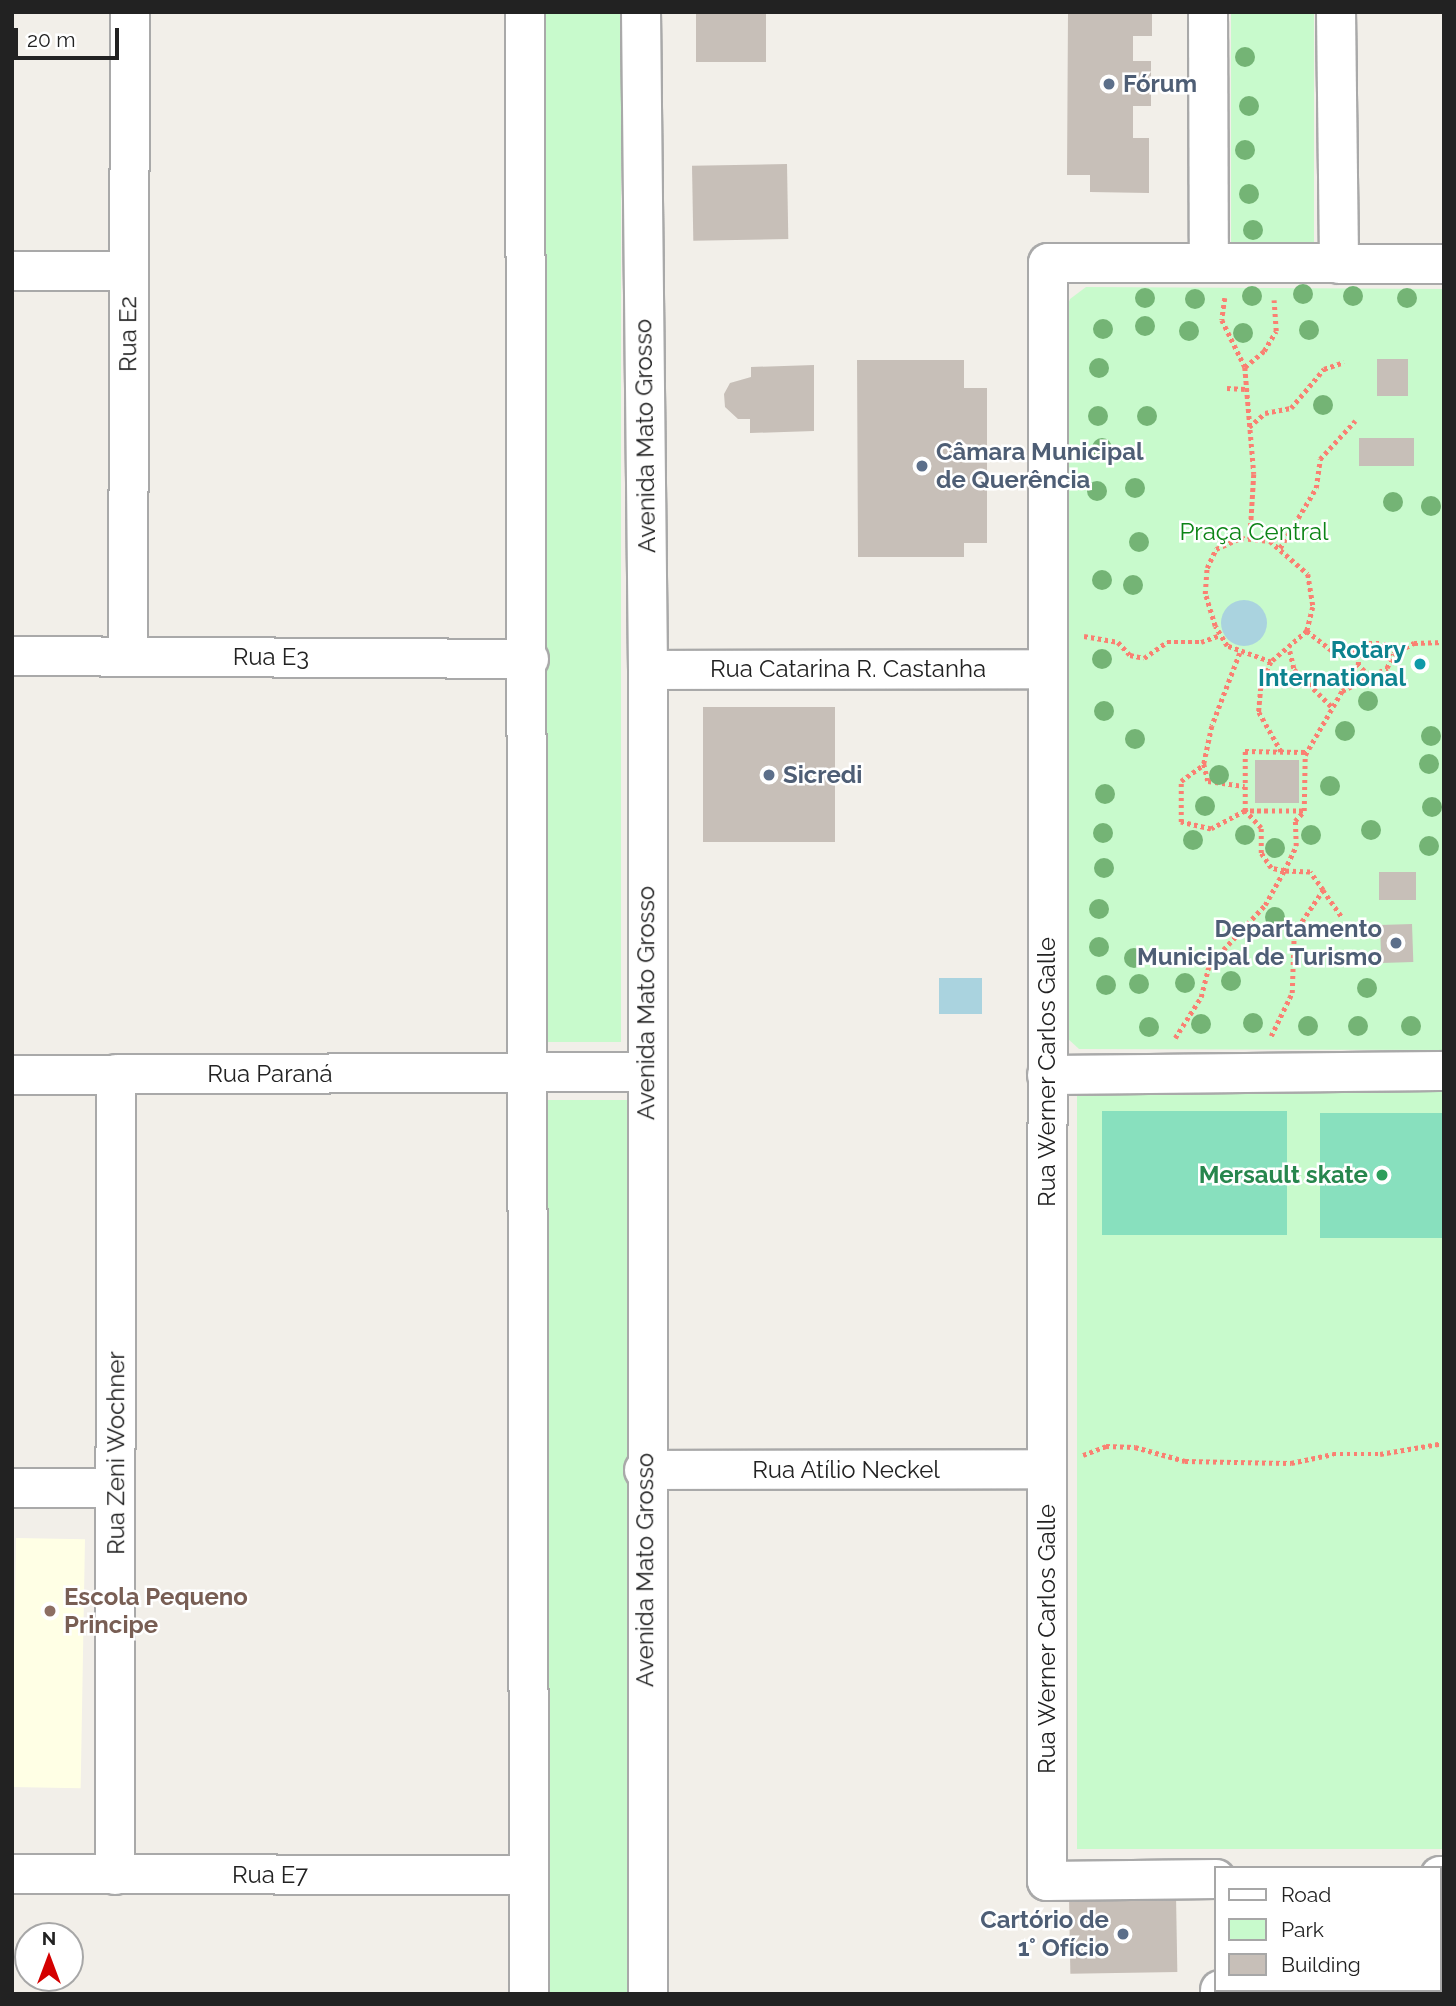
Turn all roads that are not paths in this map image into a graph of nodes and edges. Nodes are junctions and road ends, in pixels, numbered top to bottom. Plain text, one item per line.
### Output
1 (130, 12) edge
2 (525, 12) edge
3 (641, 12) edge
4 (1208, 12) edge
5 (1336, 12) edge
6 (1219, 263) junction
7 (1339, 264) junction
8 (1444, 264) edge
9 (12, 271) edge
10 (128, 271) junction
11 (1048, 653) junction
12 (12, 656) edge
13 (128, 656) junction
14 (529, 659) junction
15 (648, 670) junction
16 (1444, 1071) edge
17 (646, 1072) junction
18 (12, 1074) edge
19 (117, 1074) junction
20 (528, 1074) junction
21 (1047, 1075) junction
22 (1047, 1469) junction
23 (644, 1470) junction
24 (12, 1488) edge
25 (115, 1488) junction
26 (12, 1874) edge
27 (115, 1875) junction
28 (527, 1875) junction
29 (1214, 1879) edge
30 (529, 1994) edge
31 (648, 1994) edge

1 - 10 street, Rua E2
2 - 14 street
3 - 15 street, Avenida Mato Grosso
4 - 6 street
5 - 7 street
6 - 7 street
6 - 11 street, Rua Werner Carlos Galle
7 - 8 street
9 - 10 street
10 - 13 street, Rua E2
11 - 15 street, Rua Catarina R. Castanha
11 - 21 street, Rua Werner Carlos Galle
12 - 13 street, Rua E3
13 - 14 street, Rua E3
14 - 20 street
15 - 17 street, Avenida Mato Grosso
16 - 21 street
17 - 20 street, Rua Paraná
17 - 23 street, Avenida Mato Grosso
18 - 19 street, Rua Paraná
19 - 20 street, Rua Paraná
19 - 25 street, Rua Zeni Wochner
20 - 28 street
21 - 22 street, Rua Werner Carlos Galle
22 - 23 street, Rua Atílio Neckel
22 - 29 street, Rua Werner Carlos Galle
23 - 31 street, Avenida Mato Grosso
24 - 25 street
25 - 27 street, Rua Zeni Wochner
26 - 27 street, Rua E7
27 - 28 street, Rua E7
28 - 30 street

